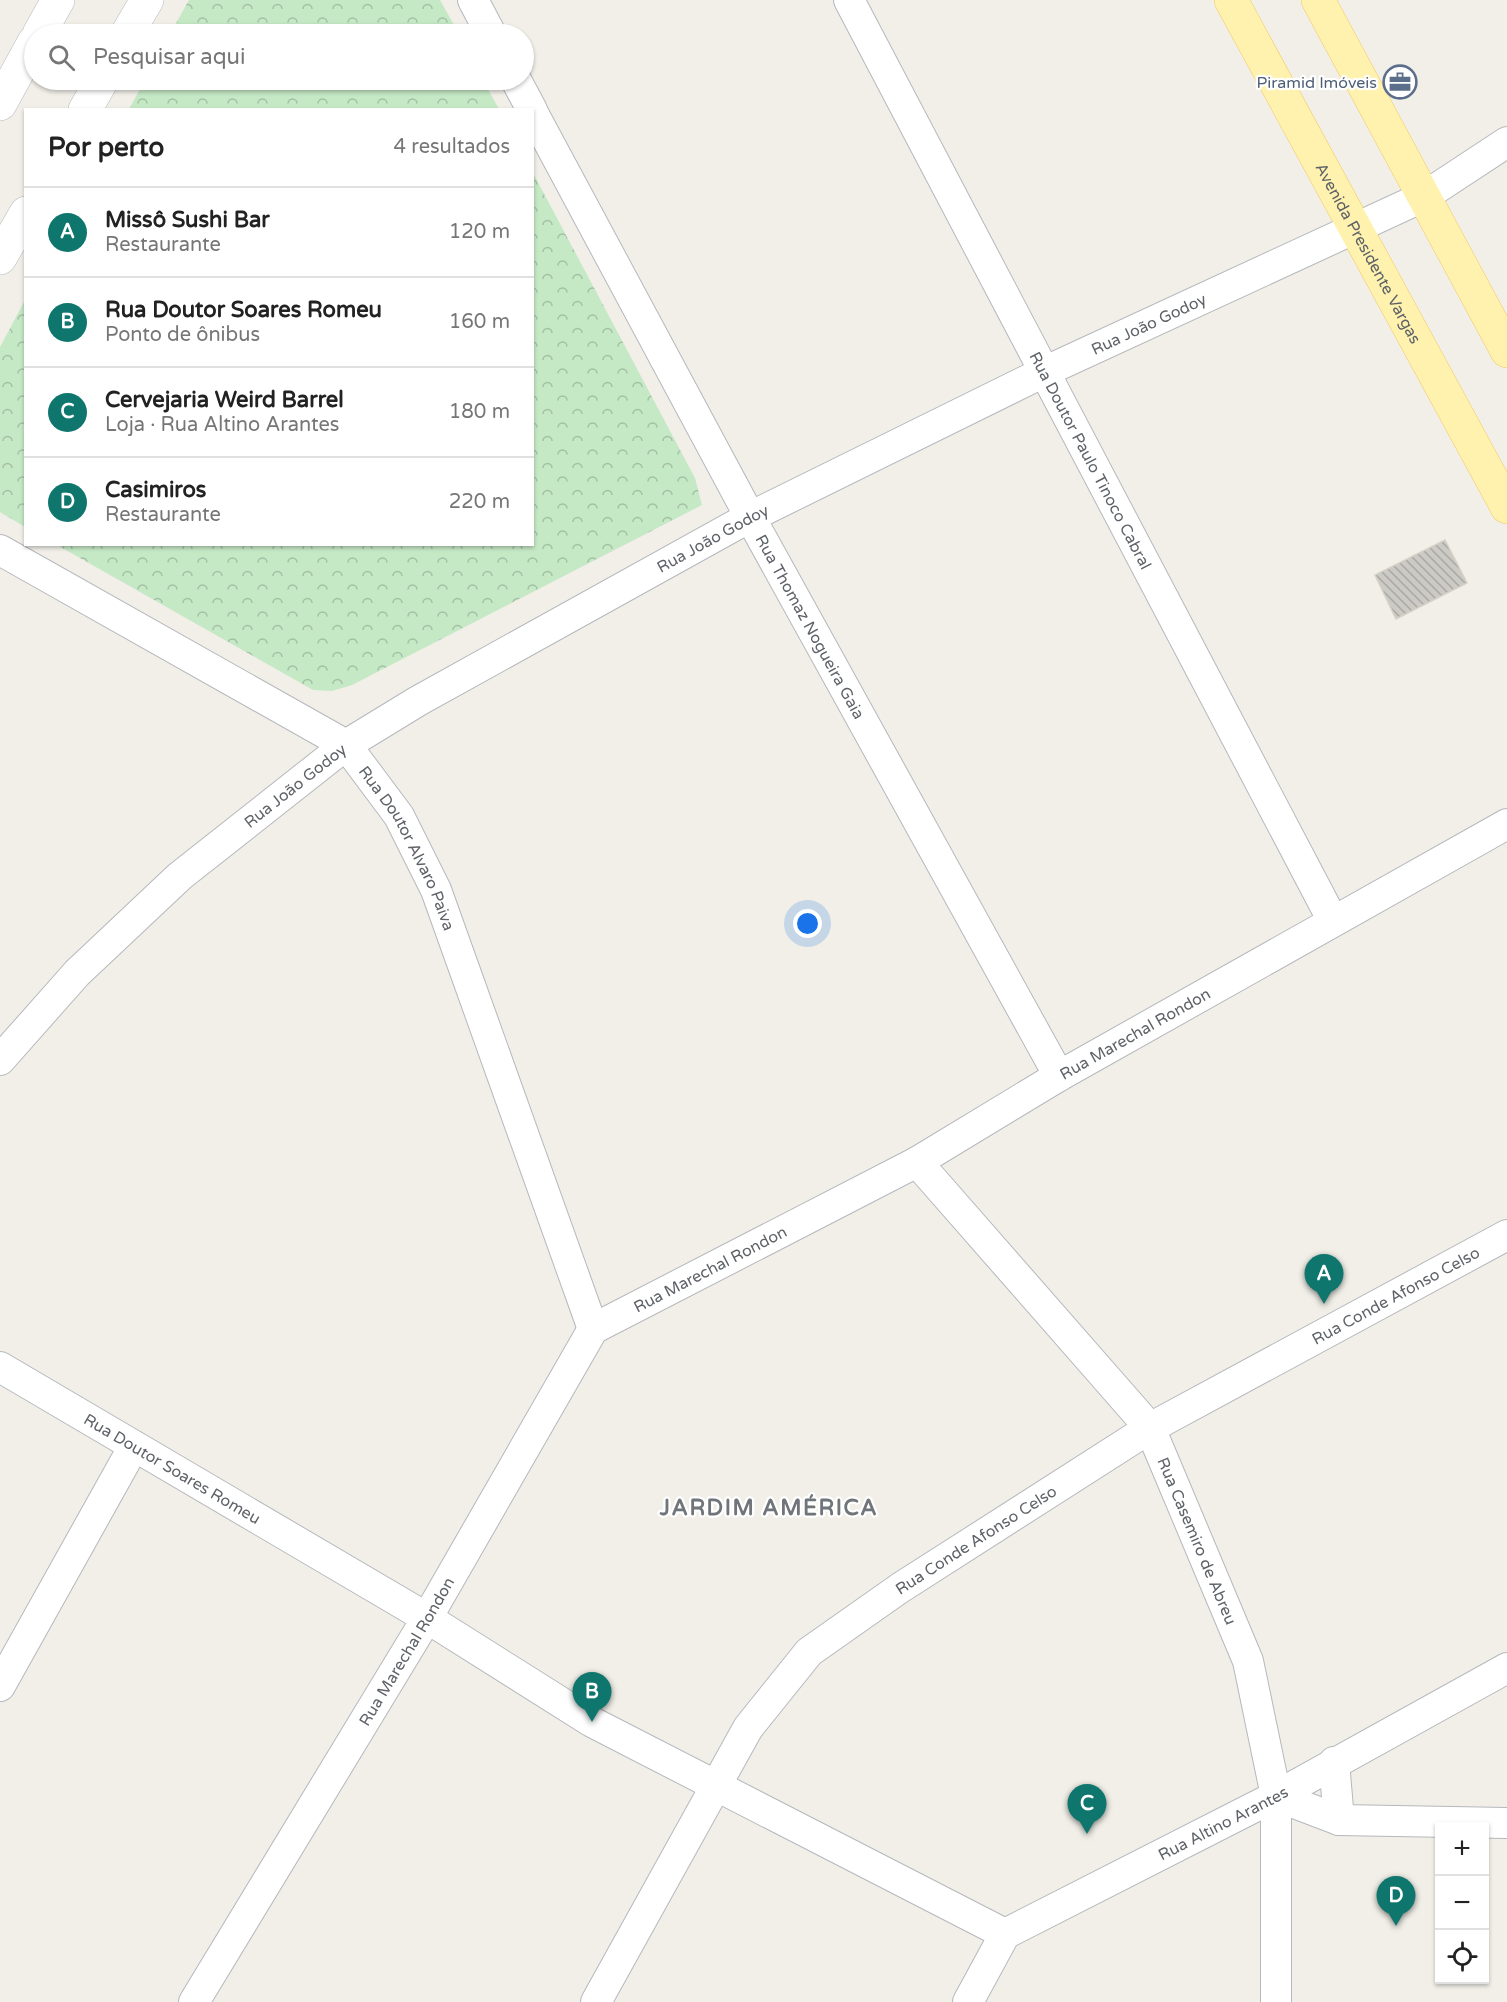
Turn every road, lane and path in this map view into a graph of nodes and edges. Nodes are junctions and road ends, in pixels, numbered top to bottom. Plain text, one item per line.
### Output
1 (58, 0) edge
2 (147, 0) edge
3 (473, 0) edge
4 (849, 0) edge
5 (1231, 0) edge
6 (1318, 0) edge
7 (45, 24) edge
8 (133, 24) edge
9 (486, 24) edge
10 (24, 60) edge
11 (96, 90) edge
12 (521, 90) edge
13 (0, 104) edge
14 (85, 108) edge
15 (531, 108) edge
16 (534, 114) edge
17 (1507, 142) edge
18 (1425, 196) junction
19 (24, 216) edge
20 (1354, 229) junction
21 (0, 258) edge
22 (1507, 351) edge
23 (1047, 371) junction
24 (1507, 507) edge
25 (750, 517) junction
26 (0, 550) edge
27 (346, 745) junction
28 (1507, 824) edge
29 (1333, 921) junction
30 (0, 1060) edge
31 (1059, 1076) junction
32 (917, 1162) junction
33 (1507, 1235) edge
34 (593, 1329) junction
35 (0, 1367) edge
36 (1150, 1428) junction
37 (134, 1446) junction
38 (427, 1618) junction
39 (1507, 1668) edge
40 (0, 1686) edge
41 (1334, 1762) junction
42 (717, 1786) junction
43 (1276, 1796) junction
44 (1339, 1820) junction
45 (1507, 1822) edge
46 (1005, 1934) junction
47 (195, 2002) edge
48 (596, 2002) edge
49 (968, 2002) edge
50 (1276, 2002) edge

1 - 7 main road
2 - 8 main road
3 - 9 street
4 - 23 street, Rua Doutor Paulo Tinoco Cabral
5 - 20 main road, Avenida Presidente Vargas
6 - 18 main road
10 - 13 main road
11 - 14 main road
12 - 15 street, Rua Thomaz Nogueira Gaia
16 - 25 street, Rua Thomaz Nogueira Gaia
17 - 18 street, Rua João Godoy
18 - 20 street, Rua João Godoy
18 - 22 main road
19 - 21 main road
20 - 23 street, Rua João Godoy
20 - 24 main road, Avenida Presidente Vargas
23 - 25 street, Rua João Godoy
23 - 29 street, Rua Doutor Paulo Tinoco Cabral
25 - 27 street, Rua João Godoy
25 - 31 street, Rua Thomaz Nogueira Gaia
26 - 27 street, Rua Doutor Alvaro Paiva
27 - 30 street, Rua João Godoy
27 - 34 street, Rua Doutor Alvaro Paiva
28 - 29 street, Rua Marechal Rondon
29 - 31 street, Rua Marechal Rondon
31 - 32 street, Rua Marechal Rondon
32 - 34 street, Rua Marechal Rondon
32 - 36 street, Rua Casemiro de Abreu
33 - 36 street, Rua Conde Afonso Celso
34 - 38 street, Rua Marechal Rondon
35 - 37 street, Rua Doutor Soares Romeu
36 - 42 street, Rua Conde Afonso Celso
36 - 43 street, Rua Casemiro de Abreu
37 - 38 street, Rua Doutor Soares Romeu
37 - 40 street
38 - 42 street, Rua Doutor Soares Romeu
38 - 47 street, Rua Marechal Rondon
39 - 41 street, Rua Altino Arantes
41 - 43 street, Rua Altino Arantes
41 - 44 street
42 - 46 street, Rua Doutor Soares Romeu
42 - 48 street, Rua Conde Afonso Celso
43 - 44 street
43 - 46 street, Rua Altino Arantes
43 - 50 street, Rua Casemiro de Abreu
44 - 45 street
46 - 49 street

